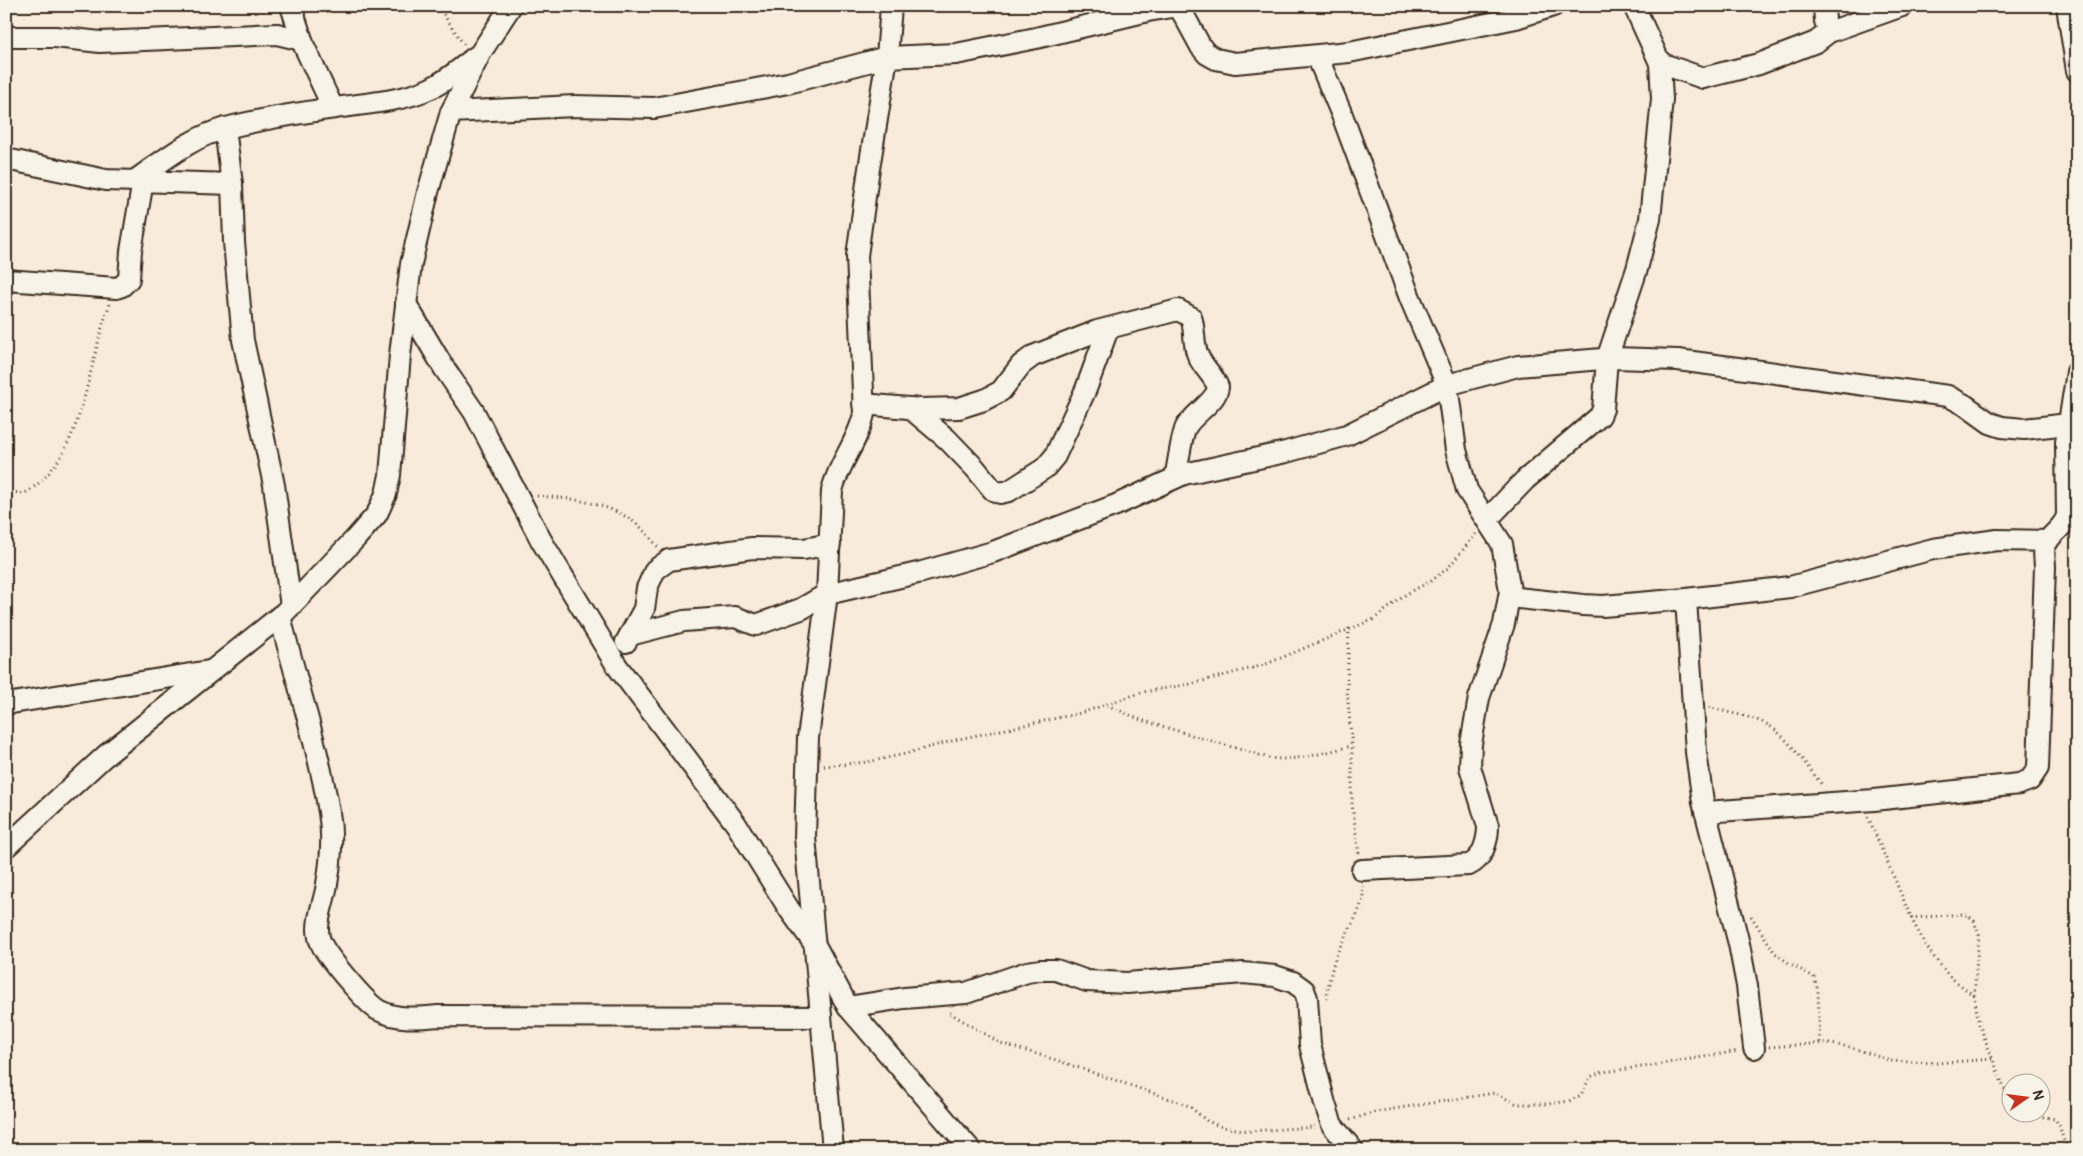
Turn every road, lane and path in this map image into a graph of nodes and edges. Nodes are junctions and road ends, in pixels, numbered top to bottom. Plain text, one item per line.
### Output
1 (291, 6) edge
2 (438, 6) edge
3 (512, 6) edge
4 (891, 6) edge
5 (1553, 6) edge
6 (1634, 6) edge
7 (1824, 6) edge
8 (1902, 6) edge
9 (2067, 6) edge
10 (1829, 32) junction
11 (6, 37) edge
12 (302, 40) junction
13 (477, 55) junction
14 (1317, 56) junction
15 (887, 57) junction
16 (1660, 63) junction
17 (2077, 71) edge
18 (333, 108) junction
19 (451, 112) junction
20 (225, 128) junction
21 (6, 159) edge
22 (138, 181) junction
23 (232, 184) junction
24 (6, 280) edge
25 (116, 288) junction
26 (406, 304) junction
27 (1108, 329) junction
28 (1607, 359) junction
29 (2077, 372) edge
30 (1447, 385) junction
31 (864, 404) junction
32 (910, 408) junction
33 (2068, 424) junction
34 (1175, 478) junction
35 (6, 492) edge
36 (517, 494) junction
37 (1487, 520) junction
38 (2048, 541) junction
39 (830, 544) junction
40 (670, 560) junction
41 (827, 594) junction
42 (1509, 597) junction
43 (1686, 599) junction
44 (285, 611) junction
45 (1349, 628) junction
46 (630, 635) junction
47 (615, 662) junction
48 (210, 671) junction
49 (1692, 701) junction
50 (6, 704) edge
51 (1106, 705) junction
52 (1352, 746) junction
53 (806, 768) junction
54 (1862, 800) junction
55 (1837, 802) junction
56 (1705, 812) junction
57 (6, 847) edge
58 (1362, 870) junction
59 (1748, 910) dead end
60 (1911, 918) junction
61 (815, 945) junction
62 (1974, 996) junction
63 (926, 998) junction
64 (1325, 1004) dead end
65 (848, 1007) junction
66 (821, 1017) junction
67 (1820, 1044) junction
68 (1754, 1048) junction
69 (1993, 1058) junction
70 (2000, 1077) edge
71 (2050, 1118) edge
72 (1332, 1125) junction
73 (833, 1150) edge
74 (970, 1150) edge
75 (1353, 1150) edge
76 (2067, 1150) edge

1 - 12 street
2 - 13 path
3 - 13 street
4 - 15 street
5 - 14 street
6 - 16 street
7 - 10 street
8 - 10 street
9 - 17 street
10 - 16 street
11 - 12 street
12 - 18 street
13 - 18 street
13 - 19 street
14 - 15 street
14 - 30 street
15 - 19 street
15 - 31 street
16 - 28 street
18 - 20 street
19 - 26 street
20 - 22 street
20 - 23 street
21 - 22 street
22 - 23 street
22 - 25 street
23 - 44 street
24 - 25 street
25 - 35 path
26 - 36 street
26 - 44 street
27 - 32 street
27 - 32 street
27 - 34 street
28 - 30 street
28 - 33 street
28 - 37 street
29 - 33 street
30 - 34 street
30 - 37 street
31 - 32 street
31 - 39 street
33 - 38 street
34 - 41 street
36 - 40 path
36 - 47 street
37 - 42 street
37 - 45 path
38 - 43 street
38 - 54 street
39 - 40 street
39 - 41 street
40 - 46 street
41 - 46 street
41 - 53 street
42 - 43 street
42 - 58 street
43 - 49 street
44 - 48 street
44 - 66 street
45 - 51 path
45 - 52 path
46 - 47 street
47 - 61 street
48 - 50 street
48 - 57 street
49 - 55 path
49 - 56 street
51 - 52 path
51 - 53 path
52 - 58 path
53 - 61 street
54 - 55 street
54 - 60 path
55 - 56 street
56 - 68 street
58 - 64 path
59 - 67 path
60 - 62 path
60 - 62 path
61 - 65 street
61 - 66 street
62 - 69 path
63 - 65 street
63 - 72 path
63 - 72 street
65 - 74 street
66 - 73 street
67 - 68 path
67 - 69 path
68 - 72 path
69 - 70 path
71 - 76 path
72 - 75 street

